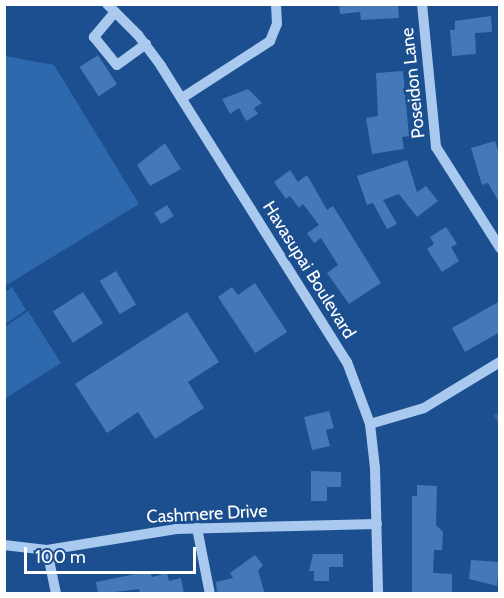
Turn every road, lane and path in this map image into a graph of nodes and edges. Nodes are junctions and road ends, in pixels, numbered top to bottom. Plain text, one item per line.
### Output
1 (106, 4) edge
2 (276, 4) edge
3 (422, 4) edge
4 (115, 12) junction
5 (146, 45) junction
6 (182, 98) junction
7 (500, 248) edge
8 (500, 362) edge
9 (370, 424) junction
10 (377, 524) junction
11 (197, 528) junction
12 (4, 545) edge
13 (47, 550) junction
14 (56, 594) edge
15 (210, 594) edge
16 (378, 594) edge

1 - 4 street, Havasupai Boulevard
2 - 6 street
3 - 7 street, Poseidon Lane
4 - 5 street, Havasupai Boulevard
4 - 5 street
5 - 6 street, Havasupai Boulevard
6 - 9 street, Havasupai Boulevard
8 - 9 street
9 - 10 street, Havasupai Boulevard
10 - 11 street, Cashmere Drive
10 - 16 street, Havasupai Boulevard
11 - 13 street, Cashmere Drive
11 - 15 street
12 - 13 street, Cashmere Drive
13 - 14 street

